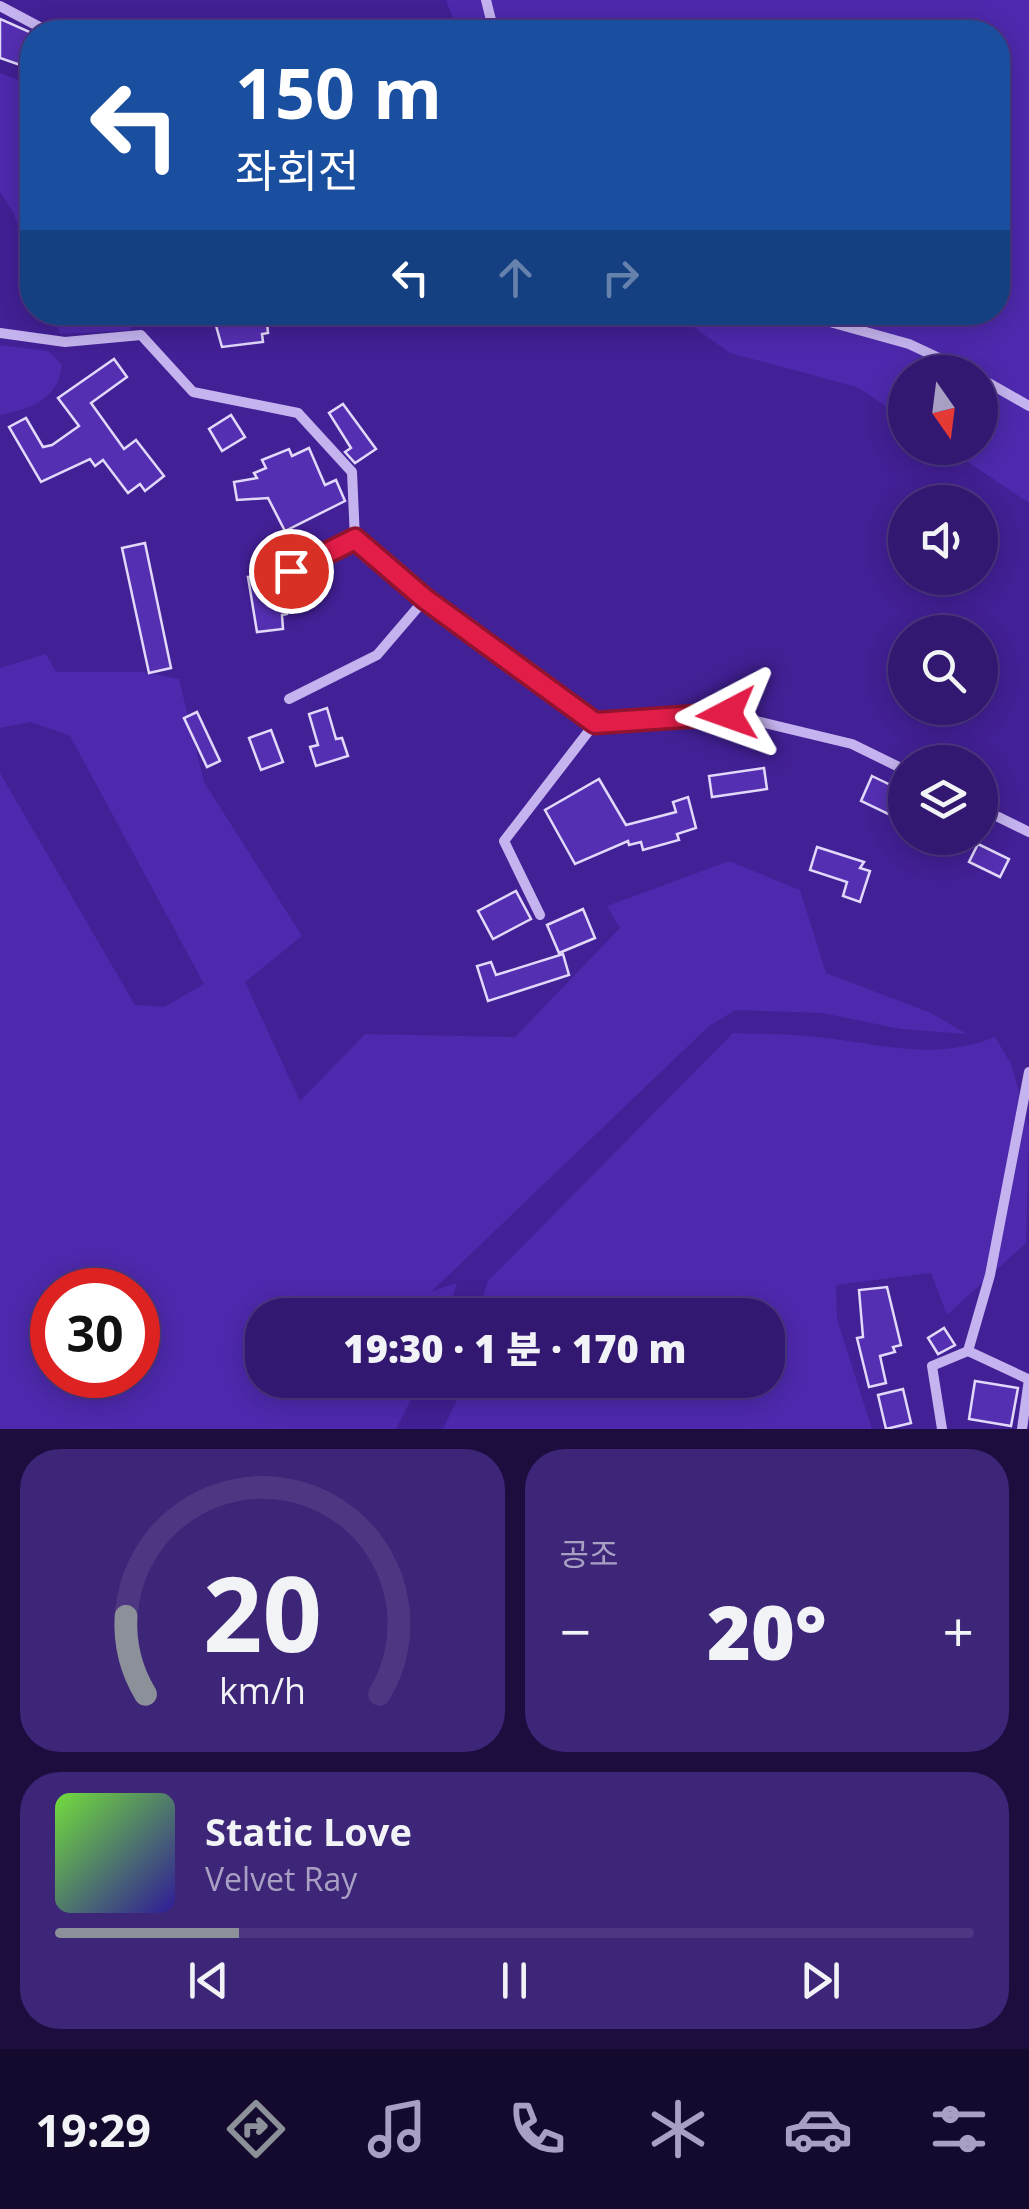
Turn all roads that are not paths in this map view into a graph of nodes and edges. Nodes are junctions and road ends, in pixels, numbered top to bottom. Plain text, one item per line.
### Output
1 (0, 6) edge
2 (26, 20) edge
3 (841, 325) edge
4 (0, 333) edge
5 (933, 355) edge
6 (998, 388) edge
7 (1029, 406) edge
8 (355, 539) junction
9 (291, 571) dead end
10 (425, 599) junction
11 (289, 698) dead end
12 (595, 723) junction
13 (888, 762) edge
14 (998, 817) edge
15 (1029, 832) edge
16 (540, 915) dead end
17 (1029, 1072) edge
18 (968, 1351) junction
19 (1028, 1379) edge
20 (942, 1429) edge
21 (1022, 1429) edge

1 - 2 street
3 - 5 street
4 - 8 street
6 - 7 street
8 - 9 street
8 - 10 street
10 - 11 street
10 - 12 street
12 - 13 street
12 - 16 street
14 - 15 street
17 - 18 street
18 - 19 street
18 - 20 street
19 - 21 street

